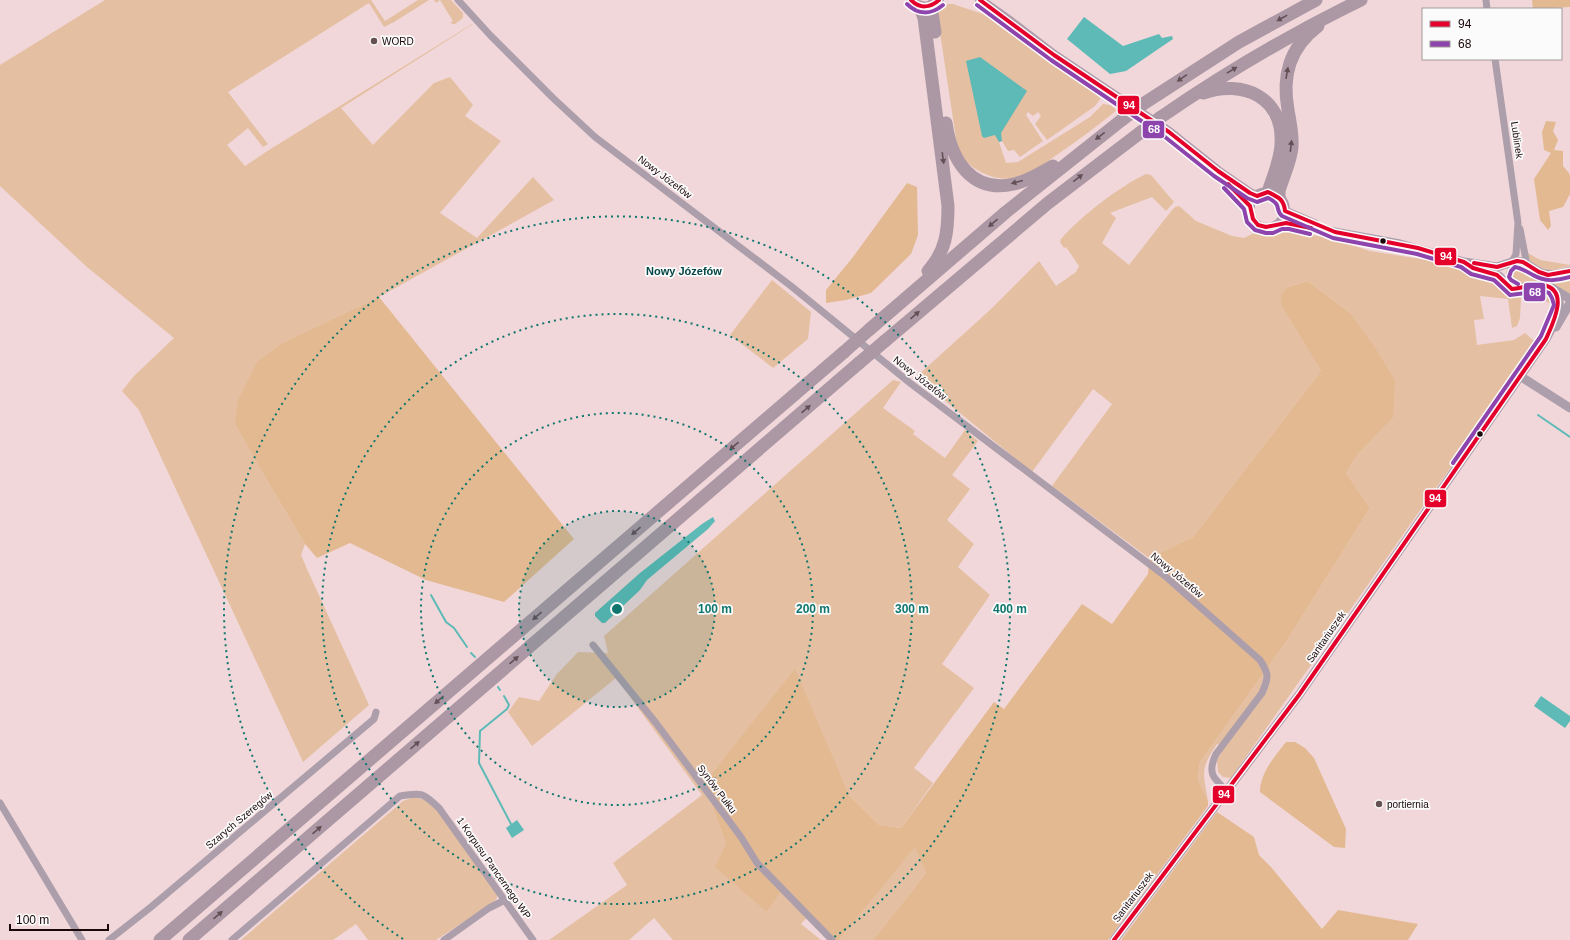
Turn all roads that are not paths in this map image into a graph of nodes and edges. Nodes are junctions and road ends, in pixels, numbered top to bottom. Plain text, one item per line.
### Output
1 (458, 0) edge
2 (973, 0) edge
3 (1316, 0) edge
4 (1361, 0) edge
5 (981, 1) edge
6 (915, 3) edge
7 (936, 3) edge
8 (1341, 10) junction
9 (1495, 60) edge
10 (1188, 99) junction
11 (1078, 153) junction
12 (1218, 171) junction
13 (1268, 195) junction
14 (1250, 206) junction
15 (1285, 211) junction
16 (1280, 222) junction
17 (1518, 223) junction
18 (1335, 232) junction
19 (1464, 262) junction
20 (1512, 262) junction
21 (1527, 264) junction
22 (1570, 271) edge
23 (1505, 283) junction
24 (1552, 288) junction
25 (908, 295) junction
26 (1570, 299) edge
27 (1570, 303) edge
28 (1546, 339) junction
29 (1520, 376) junction
30 (1570, 408) edge
31 (594, 645) dead end
32 (376, 712) dead end
33 (1227, 791) junction
34 (0, 803) edge
35 (3, 817) edge
36 (505, 900) junction
37 (82, 940) edge
38 (109, 940) edge
39 (160, 940) edge
40 (189, 940) edge
41 (232, 940) edge
42 (444, 940) edge
43 (533, 940) edge
44 (832, 940) edge
45 (1114, 940) edge

1 - 33 street, Nowy Józefów
2 - 5 main road
3 -> 11 highway, bridge
4 - 8 highway
5 - 12 main road
6 - 7 main road
6 -> 25 highway
11 -> 7 highway
10 -> 8 highway
13 -> 8 highway
9 - 17 street, Lublinek
10 - 13 highway
40 -> 10 highway, bridge
11 -> 25 highway
12 - 13 main road
12 - 14 main road
13 - 14 main road
13 - 15 main road
14 - 16 main road
15 - 16 main road
15 - 18 street
16 - 18 street
17 - 20 street, Lublinek
17 - 21 street, Lublinek
18 - 19 street
19 - 20 street
19 - 23 street
20 - 21 street
20 - 23 street
21 - 22 street
23 - 24 street
24 - 26 street
24 - 28 street, Sanitariuszek
25 -> 39 highway, bridge
27 - 28 street, Sanitariuszek
28 - 29 street, Sanitariuszek
29 - 30 street
29 - 33 street, Sanitariuszek
31 - 44 street, Synów Pułku
32 - 38 street, Szarych Szeregów
33 - 45 street, Sanitariuszek
34 - 35 street
35 - 37 street
36 - 41 street, 1 Korpusu Pancernego WP
36 - 42 street
36 - 43 street, 1 Korpusu Pancernego WP

